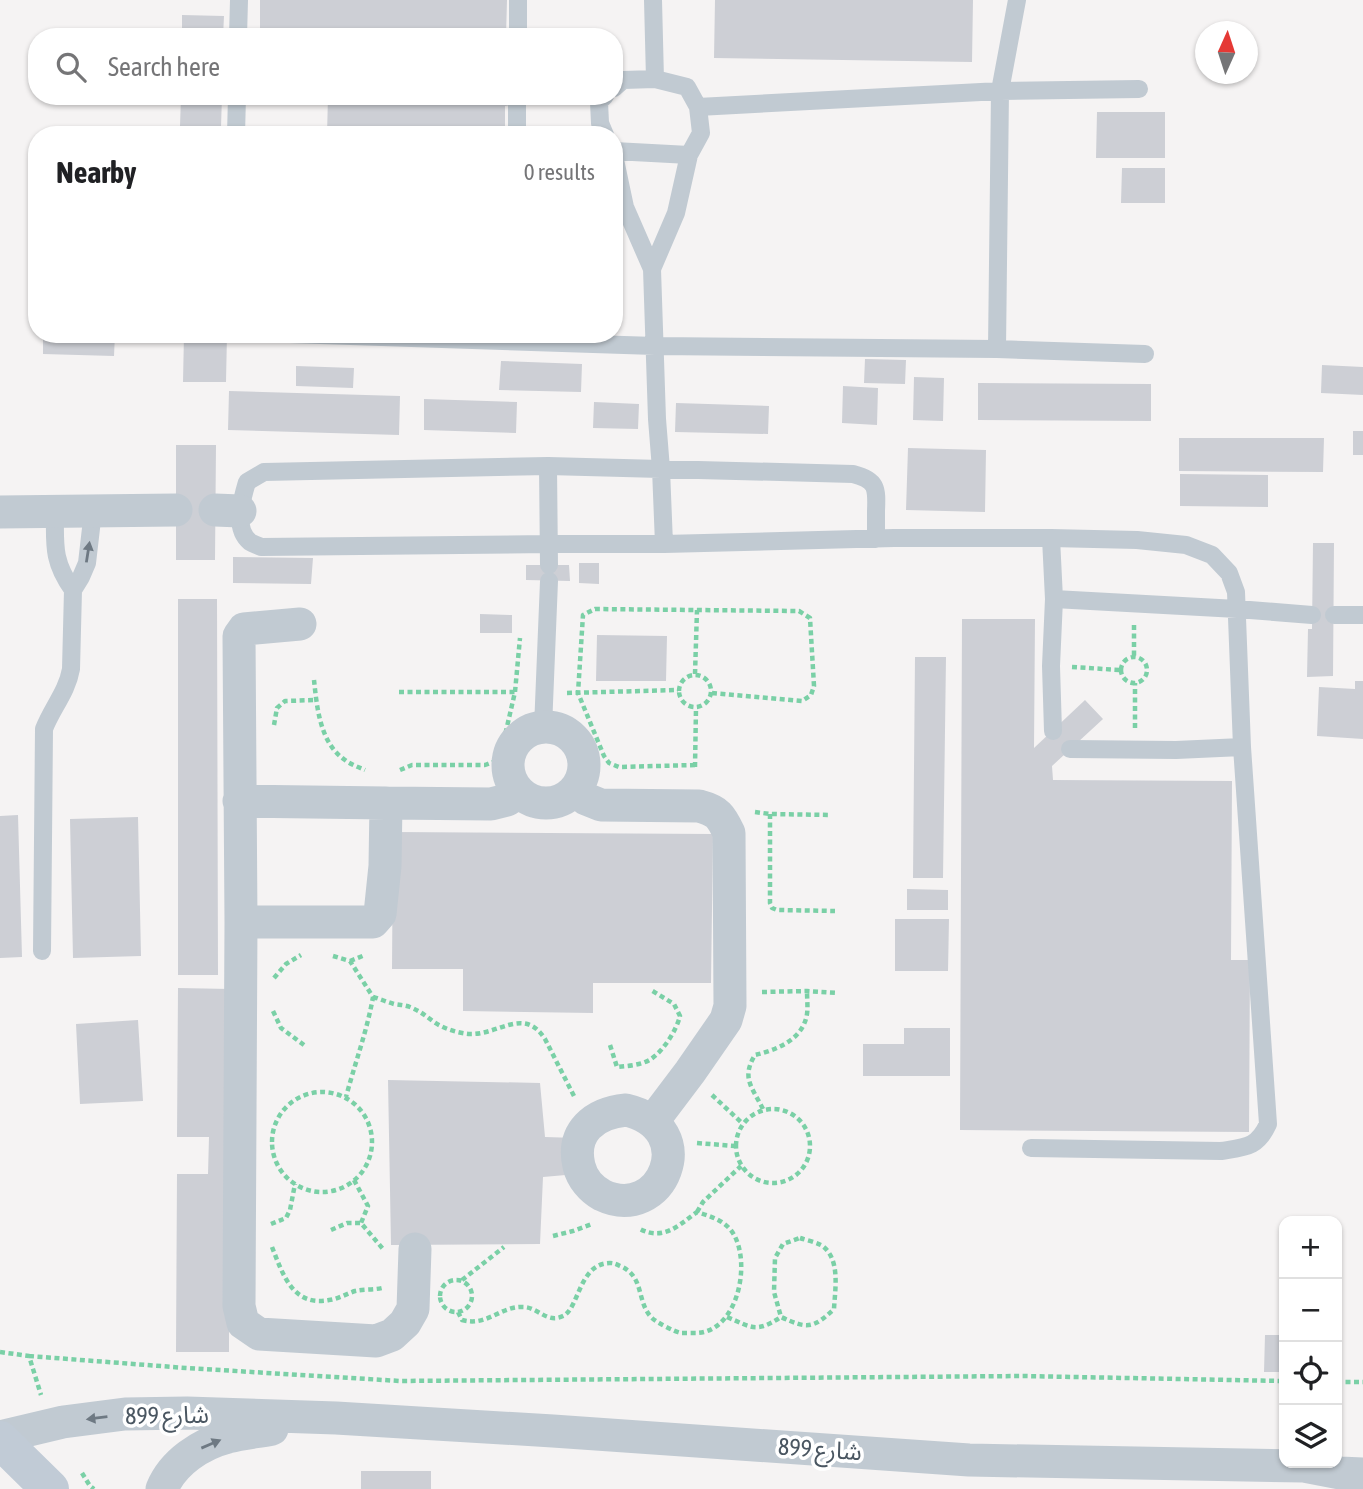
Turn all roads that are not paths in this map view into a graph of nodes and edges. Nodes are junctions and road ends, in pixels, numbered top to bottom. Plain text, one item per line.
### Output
1 (239, 0) edge
2 (518, 0) edge
3 (653, 0) edge
4 (1017, 0) edge
5 (238, 28) edge
6 (518, 28) edge
7 (655, 79) junction
8 (623, 80) edge
9 (1139, 89) dead end
10 (1000, 91) junction
11 (237, 105) edge
12 (517, 105) edge
13 (599, 105) edge
14 (698, 107) junction
15 (236, 126) edge
16 (517, 126) edge
17 (601, 126) edge
18 (623, 153) edge
19 (690, 155) junction
20 (623, 197) edge
21 (652, 269) junction
22 (601, 343) edge
23 (654, 346) junction
24 (997, 349) junction
25 (1145, 354) dead end
26 (548, 466) junction
27 (662, 469) junction
28 (176, 510) dead end
29 (55, 511) junction
30 (93, 511) junction
31 (0, 512) edge
32 (1051, 538) junction
33 (876, 539) junction
34 (549, 544) junction
35 (664, 544) junction
36 (72, 590) junction
37 (1054, 599) junction
38 (1237, 609) junction
39 (1312, 615) dead end
40 (1334, 615) dead end
41 (1363, 615) edge
42 (300, 624) dead end
43 (542, 727) junction
44 (1053, 730) dead end
45 (1242, 747) junction
46 (1070, 749) dead end
47 (390, 788) junction
48 (575, 790) junction
49 (519, 792) junction
50 (239, 801) junction
51 (241, 922) junction
52 (42, 951) dead end
53 (653, 1121) junction
54 (1031, 1148) dead end
55 (400, 1253) road end
56 (336, 1418) junction
57 (0, 1439) edge
58 (1363, 1457) edge
59 (1342, 1459) edge
60 (1279, 1464) edge
61 (1322, 1468) edge
62 (1363, 1474) edge
63 (50, 1489) edge
64 (162, 1489) edge

1 - 5 lane
2 - 6 lane
3 - 7 lane
4 - 10 lane
7 - 8 lane
7 - 14 lane
9 - 10 lane
10 - 14 lane
10 - 24 lane
11 - 15 lane
12 - 16 lane
13 - 17 lane
14 - 19 lane
18 - 19 lane
19 - 21 lane
20 - 21 lane
21 - 23 lane
22 - 23 lane
23 - 24 lane
23 - 27 lane
24 - 25 lane
26 - 27 lane
26 - 34 lane
26 - 34 lane
27 - 33 lane
27 - 35 lane
28 - 30 street
29 - 30 street
29 - 31 street
29 - 36 lane
36 -> 30 lane
32 - 33 lane
32 - 37 lane
32 - 38 lane
33 - 35 lane
34 - 35 lane
34 - 43 lane
36 - 52 lane
37 - 38 lane
37 - 44 lane
38 - 39 lane
38 - 45 lane
40 - 41 lane
42 - 50 street
43 - 48 street
43 - 49 street
45 - 46 lane
45 - 54 lane
47 - 49 street
47 - 50 street
47 - 51 street
48 - 49 street
48 - 53 street
50 - 51 street
51 - 55 street
53 - 53 street
56 -> 57 street, شارع 899
56 - 60 street, شارع 899
64 -> 56 street, شارع 899
57 - 63 main road
58 - 59 street
61 - 62 street, شارع 899

